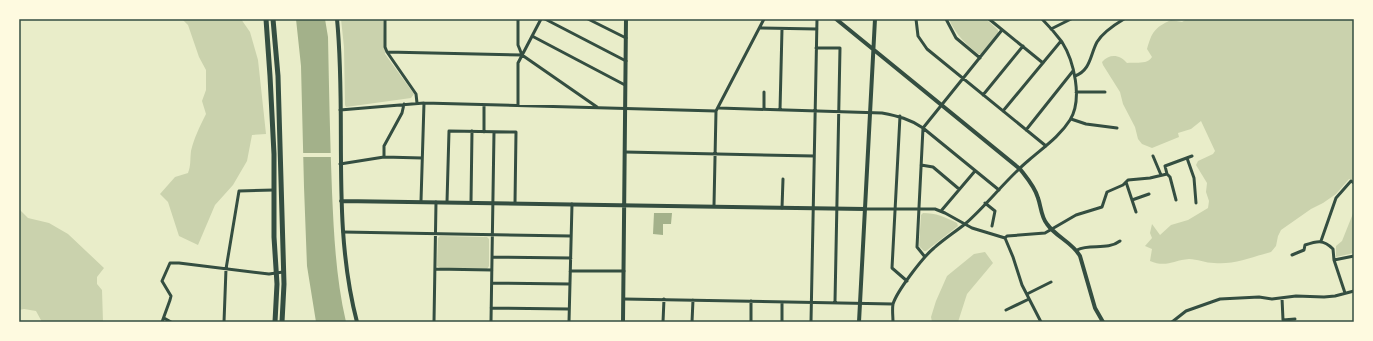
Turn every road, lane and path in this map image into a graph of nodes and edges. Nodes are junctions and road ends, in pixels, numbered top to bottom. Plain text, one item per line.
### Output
1 (266, 19) edge
2 (273, 19) edge
3 (336, 19) edge
4 (385, 19) edge
5 (518, 19) edge
6 (541, 19) edge
7 (545, 19) edge
8 (588, 19) edge
9 (626, 19) edge
10 (764, 19) edge
11 (817, 19) edge
12 (836, 19) edge
13 (875, 19) edge
14 (916, 19) edge
15 (946, 19) edge
16 (989, 19) edge
17 (1042, 19) edge
18 (1071, 19) edge
19 (1124, 19) edge
20 (760, 28) junction
21 (782, 29) junction
22 (817, 29) junction
23 (1051, 29) junction
24 (1002, 30) junction
25 (532, 36) junction
26 (626, 38) junction
27 (1061, 41) junction
28 (1023, 46) junction
29 (816, 48) junction
30 (873, 50) junction
31 (387, 52) junction
32 (522, 55) junction
33 (980, 58) junction
34 (626, 61) junction
35 (1043, 62) junction
36 (1073, 72) junction
37 (1075, 76) junction
38 (963, 79) junction
39 (626, 85) junction
40 (764, 92) dead end
41 (1076, 92) junction
42 (1105, 92) dead end
43 (983, 95) junction
44 (417, 103) junction
45 (424, 103) junction
46 (404, 104) junction
47 (484, 105) junction
48 (518, 105) junction
49 (942, 105) junction
50 (597, 107) junction
51 (625, 108) junction
52 (764, 109) junction
53 (340, 110) junction
54 (717, 110) junction
55 (780, 110) junction
56 (815, 110) junction
57 (1003, 111) junction
58 (839, 112) junction
59 (870, 113) junction
60 (900, 116) junction
61 (1071, 119) junction
62 (923, 128) junction
63 (1118, 128) dead end
64 (1026, 130) junction
65 (472, 132) junction
66 (484, 132) junction
67 (494, 132) junction
68 (1046, 146) junction
69 (625, 152) junction
70 (715, 155) junction
71 (814, 156) junction
72 (1153, 156) dead end
73 (1192, 156) dead end
74 (384, 157) junction
75 (422, 158) junction
76 (1187, 158) junction
77 (340, 164) junction
78 (921, 165) junction
79 (1020, 169) junction
80 (976, 171) junction
81 (1167, 174) junction
82 (1161, 176) junction
83 (783, 179) dead end
84 (1126, 182) junction
85 (1354, 182) edge
86 (959, 189) junction
87 (274, 190) junction
88 (999, 190) junction
89 (1149, 194) dead end
90 (341, 200) junction
91 (1132, 200) junction
92 (1176, 200) dead end
93 (421, 201) junction
94 (436, 202) junction
95 (448, 202) junction
96 (471, 202) junction
97 (493, 203) junction
98 (515, 203) junction
99 (985, 203) junction
100 (1196, 203) dead end
101 (572, 204) junction
102 (625, 204) junction
103 (714, 206) junction
104 (782, 208) junction
105 (813, 208) junction
106 (838, 208) junction
107 (865, 209) junction
108 (895, 209) junction
109 (919, 209) junction
110 (941, 211) junction
111 (1136, 212) dead end
112 (965, 224) junction
113 (992, 226) dead end
114 (1052, 230) junction
115 (343, 232) junction
116 (436, 234) junction
117 (492, 234) junction
118 (571, 236) junction
119 (1005, 238) junction
120 (1120, 241) dead end
121 (1321, 241) junction
122 (1077, 250) junction
123 (1292, 255) dead end
124 (1354, 256) edge
125 (492, 257) junction
126 (925, 257) junction
127 (570, 258) junction
128 (1334, 260) junction
129 (226, 269) junction
130 (436, 269) junction
131 (492, 270) junction
132 (570, 271) junction
133 (624, 271) junction
134 (283, 272) junction
135 (276, 273) junction
136 (907, 281) junction
137 (1051, 282) dead end
138 (492, 283) junction
139 (570, 284) junction
140 (1354, 291) edge
141 (1027, 294) junction
142 (1346, 294) junction
143 (1282, 298) junction
144 (624, 299) junction
145 (664, 299) junction
146 (1029, 299) junction
147 (693, 300) junction
148 (751, 301) junction
149 (782, 302) junction
150 (811, 302) junction
151 (835, 302) junction
152 (860, 302) junction
153 (894, 304) junction
154 (491, 308) junction
155 (569, 309) junction
156 (1006, 310) dead end
157 (164, 318) junction
158 (1295, 319) dead end
159 (162, 322) edge
160 (171, 322) edge
161 (224, 322) edge
162 (275, 322) edge
163 (282, 322) edge
164 (357, 322) edge
165 (434, 322) edge
166 (491, 322) edge
167 (569, 322) edge
168 (623, 322) edge
169 (663, 322) edge
170 (692, 322) edge
171 (751, 322) edge
172 (782, 322) edge
173 (811, 322) edge
174 (859, 322) edge
175 (893, 322) edge
176 (1041, 322) edge
177 (1103, 322) edge
178 (1172, 322) edge

1 - 87 highway
2 - 134 highway
3 - 53 street
4 - 31 street
5 - 32 street
6 - 25 street
7 - 34 street
8 - 26 street
9 - 26 street
10 - 20 street
11 - 22 street
12 - 30 street
13 - 30 street
14 - 38 street
15 - 33 street
16 - 24 street
17 - 23 street
18 - 23 street
19 - 37 street
20 - 21 street
20 - 54 street
21 - 22 street
21 - 55 street
22 - 29 street
23 - 27 street
24 - 28 street
24 - 33 street
25 - 32 street
25 - 39 street
26 - 34 street
27 - 35 street
27 - 36 street
28 - 35 street
28 - 43 street
29 - 56 street
29 - 58 street
30 - 49 street
30 - 59 street
31 - 32 street
31 - 44 street
32 - 48 street
32 - 50 street
33 - 38 street
34 - 39 street
35 - 57 street
36 - 37 street
36 - 64 street
37 - 41 street
38 - 43 street
38 - 49 street
39 - 51 street
40 - 52 street
41 - 42 street
41 - 61 street
43 - 57 street
44 - 45 street
44 - 46 street
45 - 47 street
45 - 75 street
46 - 53 street
46 - 74 street
47 - 48 street
47 - 66 street
48 - 50 street
49 - 62 street
49 - 79 street
50 - 51 street
51 - 54 street
51 - 69 street
52 - 54 street
52 - 55 street
53 - 77 street
54 - 70 street
55 - 56 street
56 - 58 street
56 - 71 street
57 - 64 street
58 - 59 street
58 - 106 street
59 - 60 street
59 - 107 street
60 - 62 street
60 - 108 street
61 - 63 street
61 - 68 street
62 - 78 street
62 - 80 street
64 - 68 street
65 - 66 street
65 - 95 street
65 - 96 street
66 - 67 street
67 - 97 street
67 - 98 street
68 - 79 street
69 - 70 street
69 - 102 street
70 - 71 street
70 - 103 street
71 - 105 street
72 - 82 street
73 - 76 street
74 - 75 street
74 - 77 street
75 - 93 street
76 - 81 street
76 - 100 street
77 - 90 street
78 - 86 street
78 - 109 street
79 - 88 street
79 - 114 street
80 - 86 street
80 - 88 street
81 - 82 street
81 - 92 street
82 - 84 street
83 - 104 street
84 - 91 street
84 - 114 street
85 - 121 street
86 - 110 street
87 - 129 street
87 - 135 highway
88 - 99 street
89 - 91 street
90 - 93 street
90 - 115 street
91 - 111 street
93 - 94 street
94 - 95 street
94 - 116 street
95 - 96 street
96 - 97 street
97 - 98 street
97 - 117 street
98 - 101 street
99 - 112 street
99 - 113 street
101 - 102 street
101 - 118 street
102 - 103 street
102 - 133 street
103 - 104 street
104 - 105 street
105 - 106 street
105 - 150 street
106 - 107 street
106 - 151 street
107 - 108 street
107 - 152 street
108 - 109 street
108 - 136 street
109 - 110 street
109 - 126 street
110 - 112 street
112 - 119 street
112 - 126 street
114 - 119 street
114 - 122 street
115 - 116 street
115 - 164 street
116 - 117 street
116 - 130 street
117 - 118 street
117 - 125 street
118 - 127 street
119 - 141 street
120 - 122 street
121 - 123 street
121 - 128 street
122 - 177 street
124 - 128 street
125 - 127 street
125 - 131 street
126 - 136 street
127 - 132 street
128 - 142 street
129 - 135 street
129 - 157 street
129 - 161 street
130 - 131 street
130 - 165 street
131 - 138 street
132 - 133 street
132 - 139 street
133 - 144 street
134 - 135 street
134 - 163 highway
135 - 162 highway
136 - 153 street
137 - 141 street
138 - 139 street
138 - 154 street
139 - 155 street
140 - 142 street
141 - 146 street
142 - 143 street
143 - 158 street
143 - 178 street
144 - 145 street
144 - 168 street
145 - 147 street
145 - 169 street
146 - 156 street
146 - 176 street
147 - 148 street
147 - 170 street
148 - 149 street
148 - 171 street
149 - 150 street
149 - 172 street
150 - 151 street
150 - 173 street
151 - 152 street
152 - 153 street
152 - 174 street
153 - 175 street
154 - 155 street
154 - 166 street
155 - 167 street
157 - 159 street
157 - 160 street

